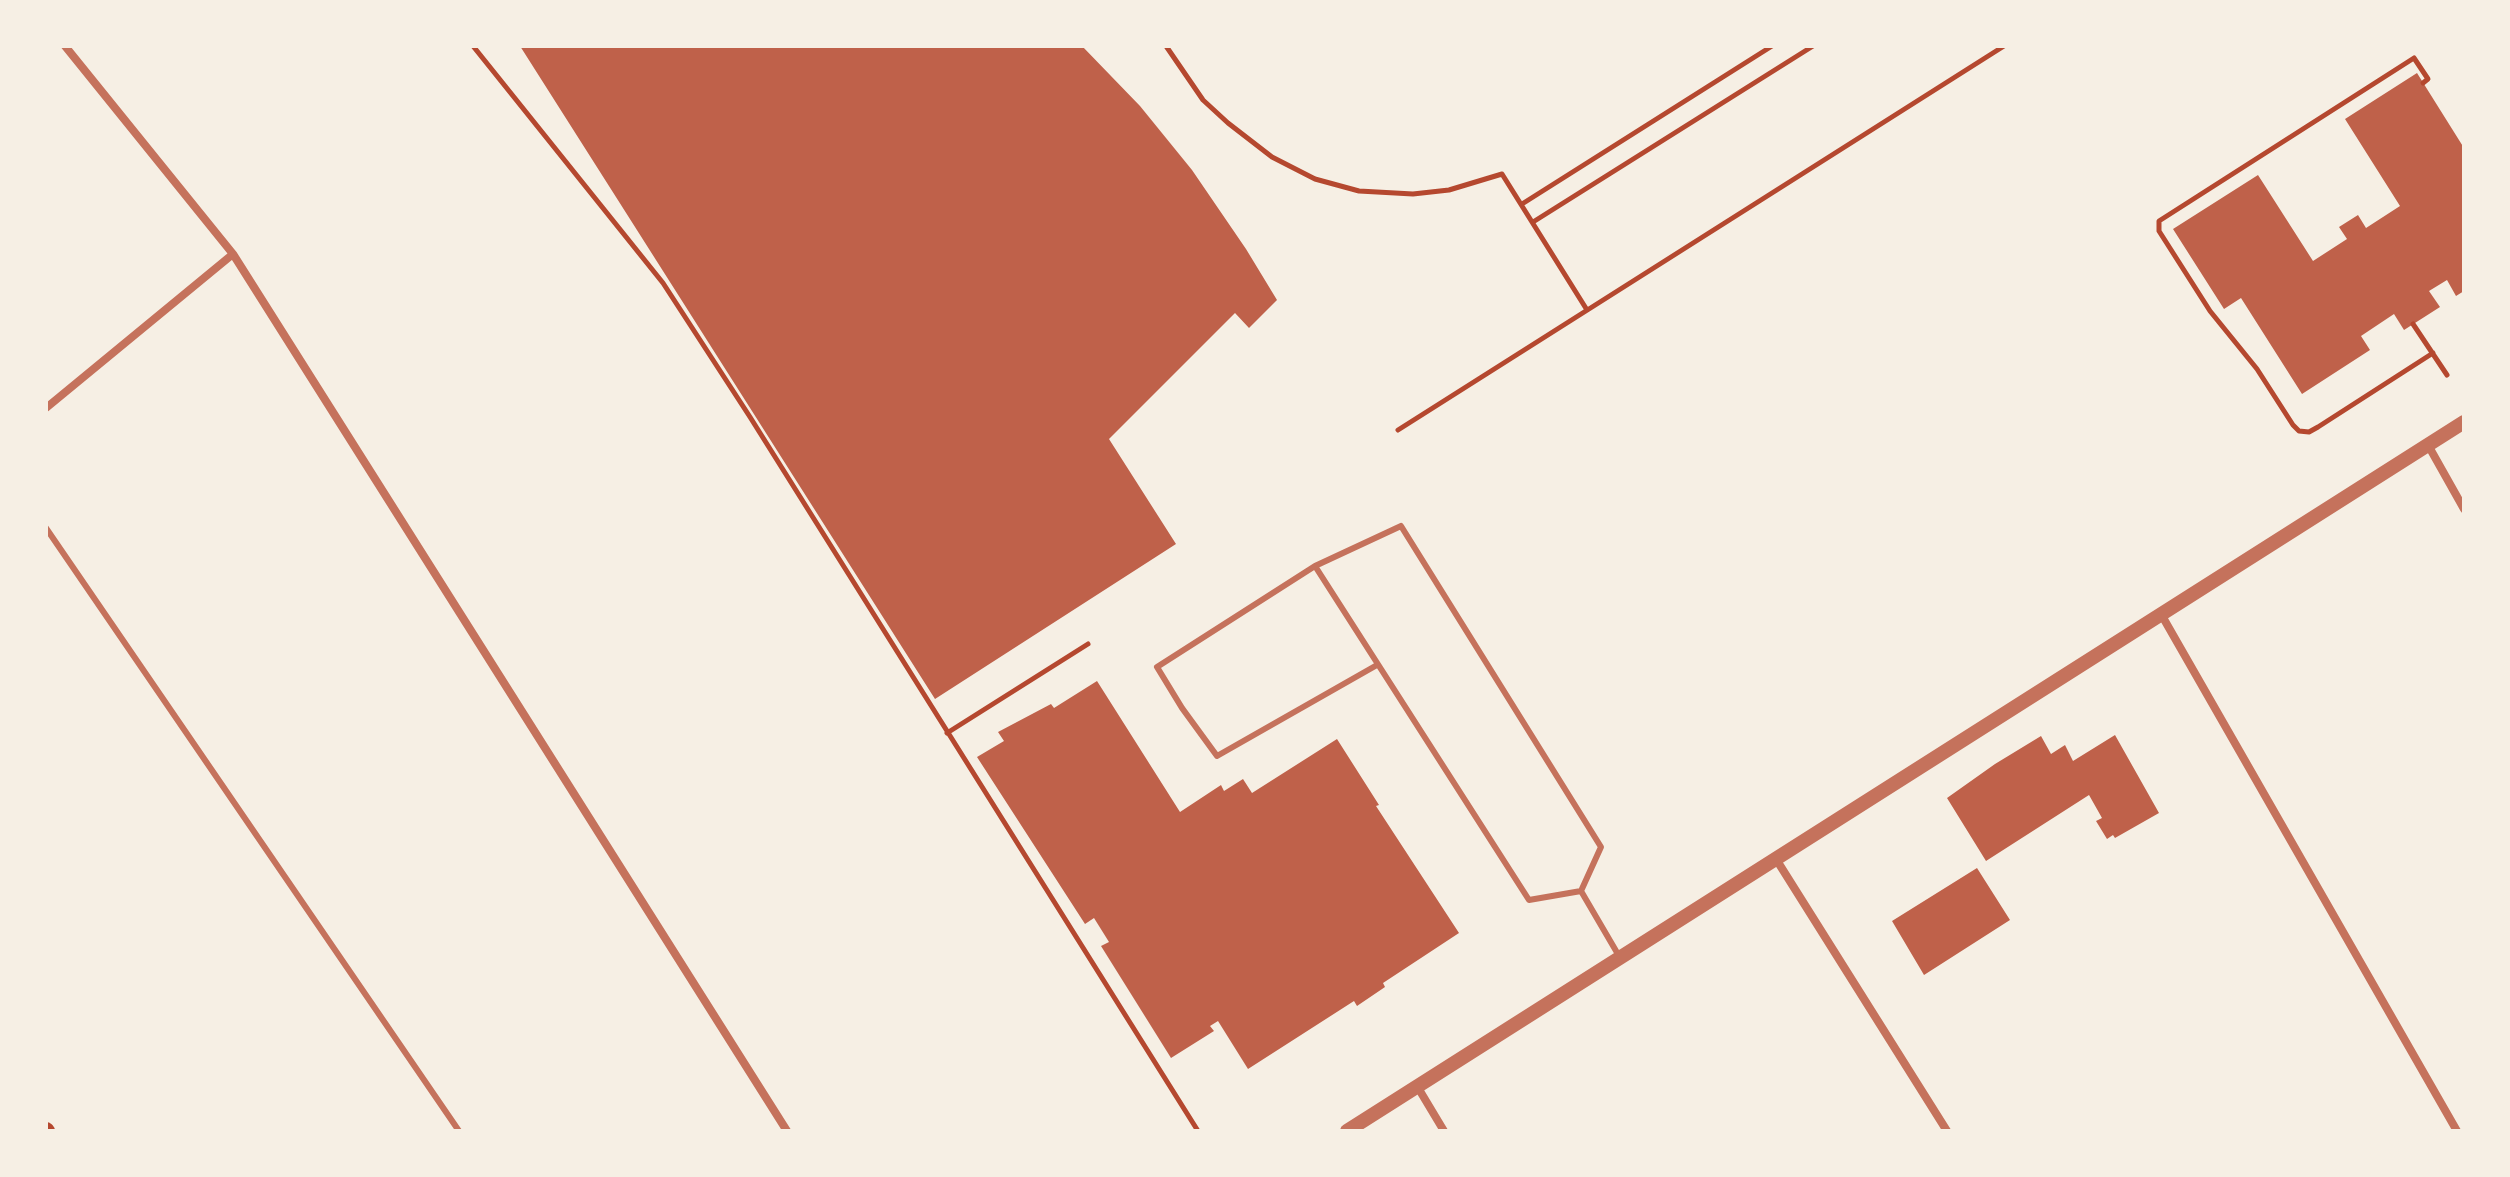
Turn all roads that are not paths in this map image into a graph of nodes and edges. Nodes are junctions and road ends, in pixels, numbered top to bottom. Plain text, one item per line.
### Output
1 (65, 46) edge
2 (233, 254) junction
3 (46, 408) edge
4 (2464, 422) edge
5 (2428, 445) junction
6 (2464, 509) edge
7 (46, 528) edge
8 (1315, 566) junction
9 (2161, 614) junction
10 (1377, 665) junction
11 (1776, 859) junction
12 (1581, 891) junction
13 (1619, 956) junction
14 (1417, 1086) junction
15 (459, 1131) edge
16 (787, 1131) edge
17 (1347, 1131) edge
18 (1444, 1131) edge
19 (1947, 1131) edge
20 (2457, 1131) edge

1 - 2 street
2 - 3 street
2 - 16 street
4 - 5 street
5 - 6 street
5 - 9 street
7 - 15 lane
8 - 10 lane
8 - 10 lane
8 - 12 lane
9 - 11 street
9 - 20 street
10 - 12 lane
11 - 13 street
11 - 19 street
12 - 13 lane
13 - 14 street
14 - 17 street
14 - 18 street

